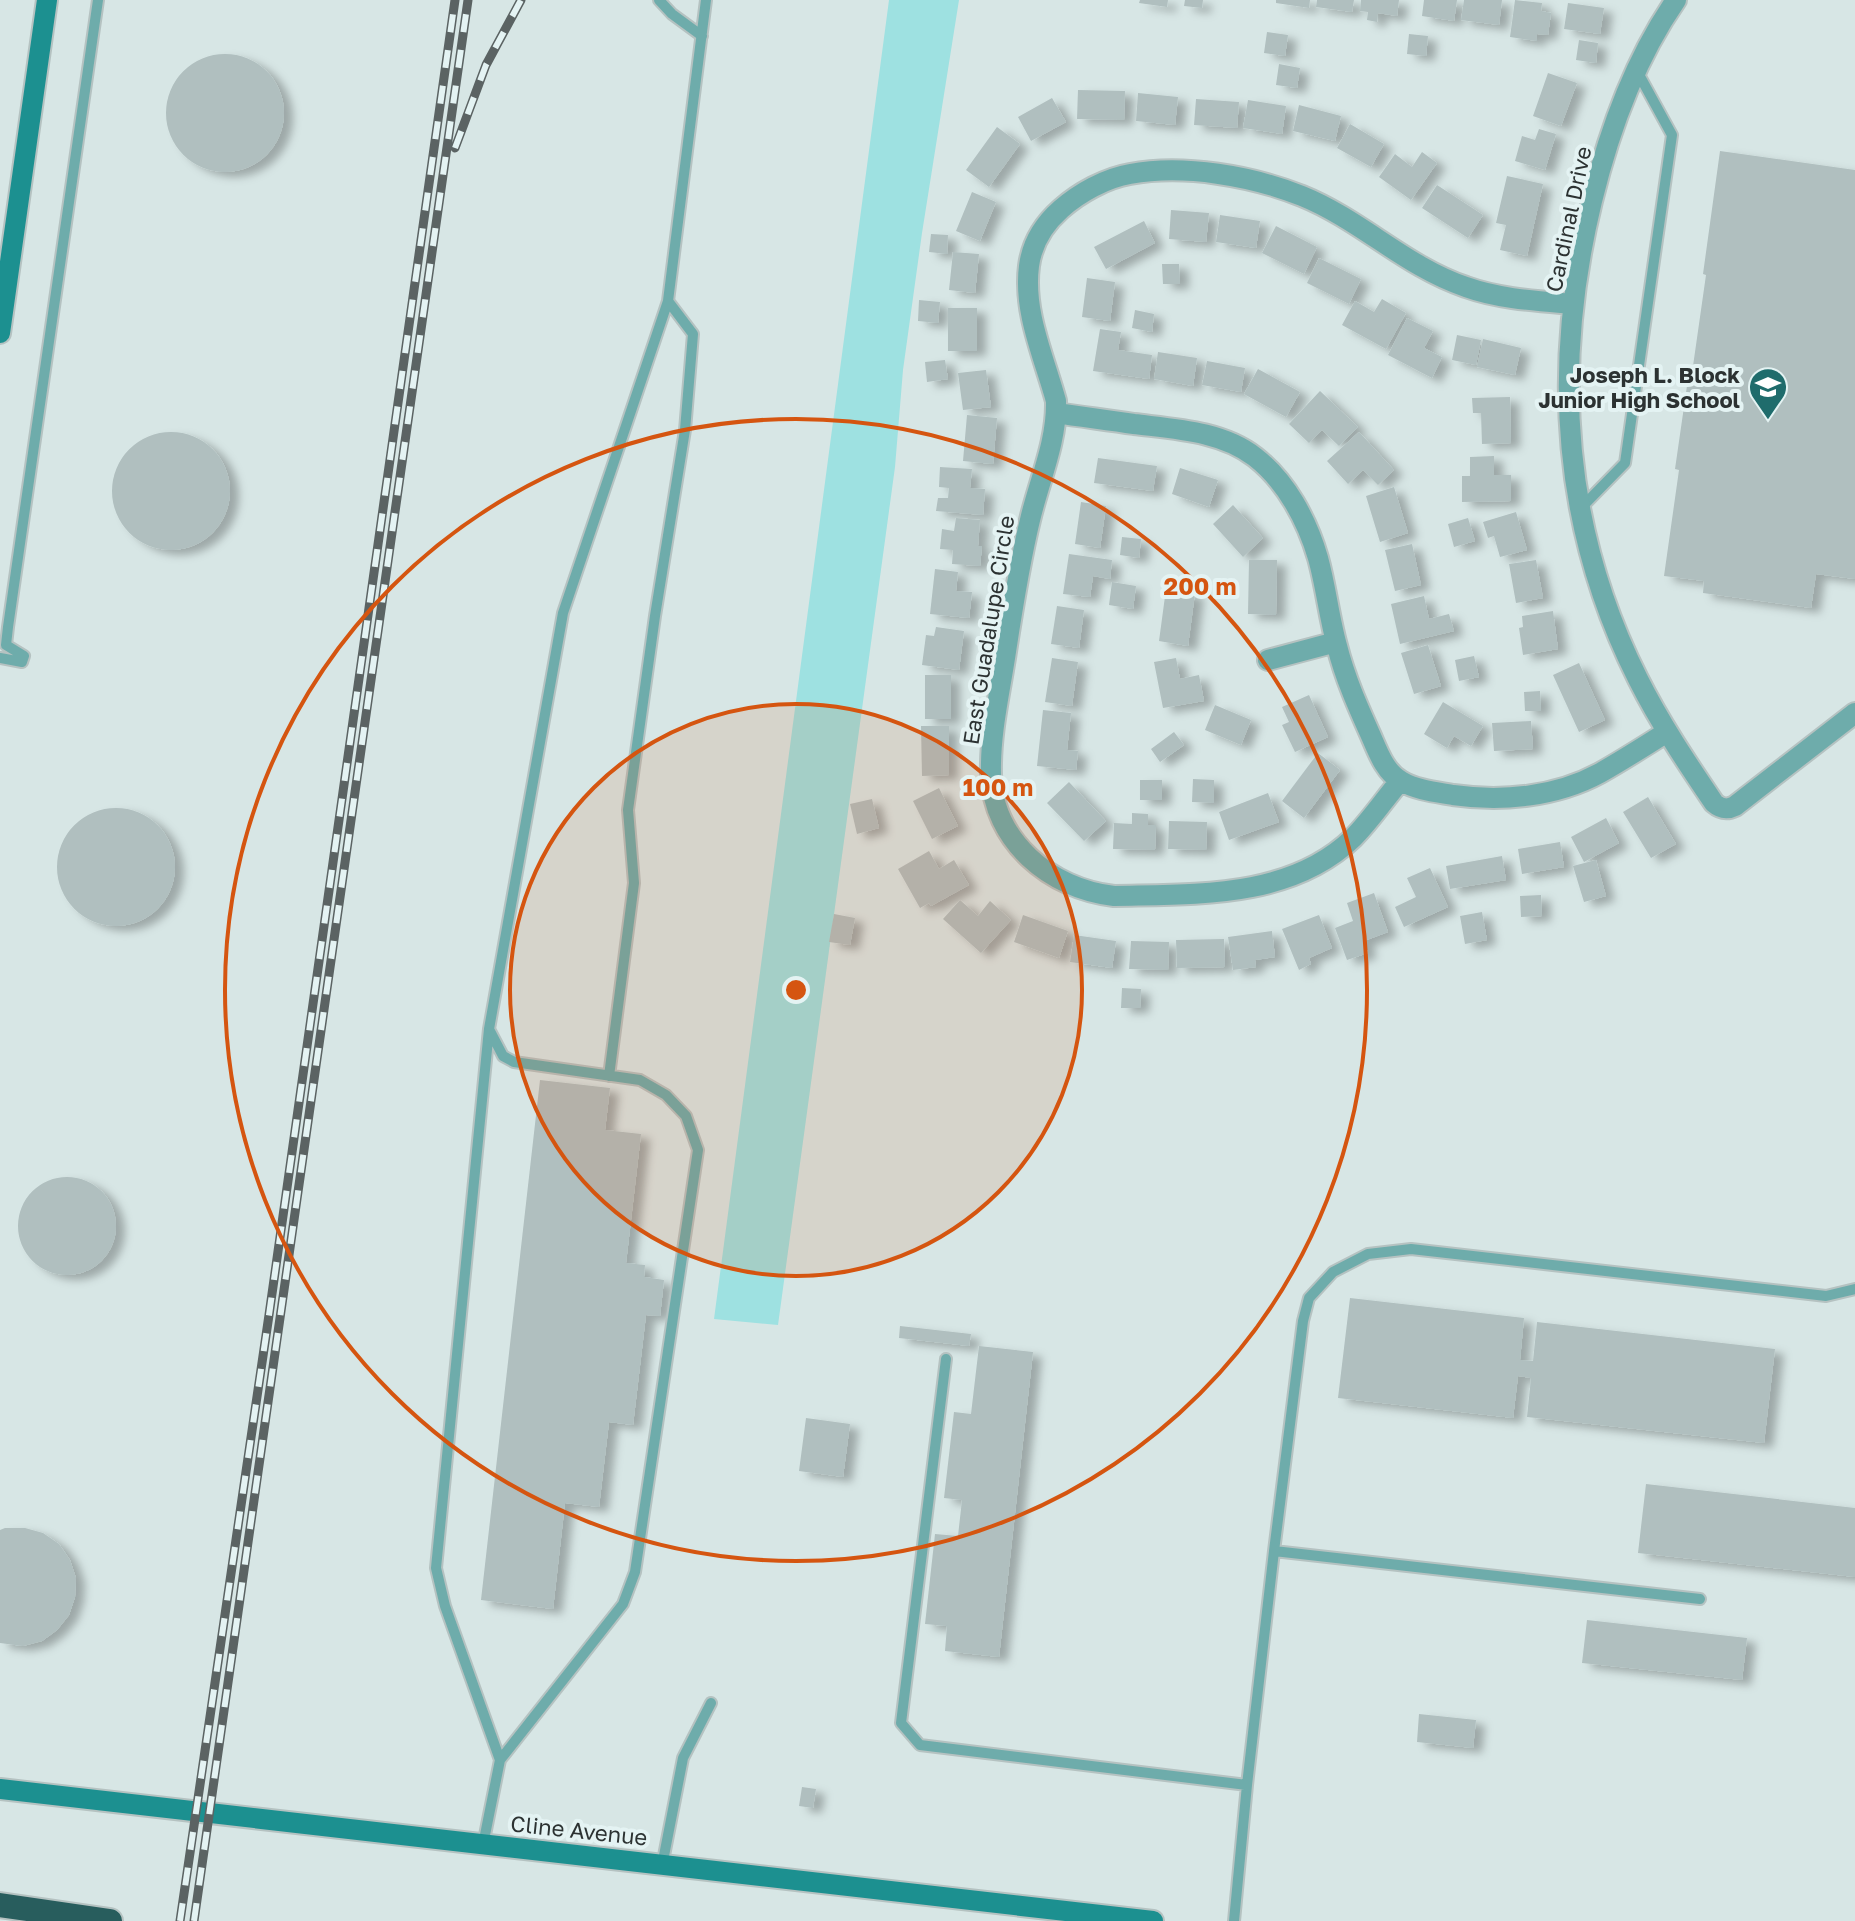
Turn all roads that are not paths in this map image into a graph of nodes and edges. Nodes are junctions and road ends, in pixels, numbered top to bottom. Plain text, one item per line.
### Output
1 (47, 0) edge
2 (98, 0) edge
3 (659, 0) edge
4 (706, 0) edge
5 (1676, 0) edge
6 (702, 36) junction
7 (1637, 71) junction
8 (3, 287) edge
9 (668, 301) junction
10 (1573, 304) junction
11 (0, 333) edge
12 (1056, 413) junction
13 (1580, 510) junction
14 (1336, 642) junction
15 (0, 658) edge
16 (1268, 660) dead end
17 (1855, 713) edge
18 (1667, 732) junction
19 (1400, 781) junction
20 (489, 1029) junction
21 (609, 1076) junction
22 (1855, 1289) edge
23 (946, 1359) dead end
24 (1274, 1551) junction
25 (1700, 1599) dead end
26 (711, 1703) dead end
27 (500, 1760) junction
28 (1247, 1785) junction
29 (0, 1789) edge
30 (483, 1845) junction
31 (662, 1866) junction
32 (0, 1905) edge
33 (104, 1920) edge
34 (1153, 1921) edge
35 (1234, 1921) edge

1 - 8 main road
2 - 15 lane
3 - 6 lane
4 - 6 lane
5 - 7 street, Cardinal Drive
6 - 9 lane
7 - 10 street, Cardinal Drive
7 - 13 lane
8 - 11 main road
9 - 20 lane
9 - 21 lane
10 - 12 street
10 - 13 street, Cardinal Drive
12 - 14 street
12 - 19 street, East Guadalupe Circle
13 - 18 street, Cardinal Drive
14 - 16 street
14 - 19 street
17 - 18 street, Cardinal Drive
18 - 19 street
20 - 21 lane
20 - 27 lane
21 - 27 lane
22 - 24 lane
23 - 28 lane
24 - 25 lane
24 - 28 lane
26 - 31 lane
27 - 30 lane
28 - 35 lane
29 - 30 main road, Cline Avenue
30 - 31 main road, Cline Avenue
31 - 34 main road, Cline Avenue
32 - 33 highway

